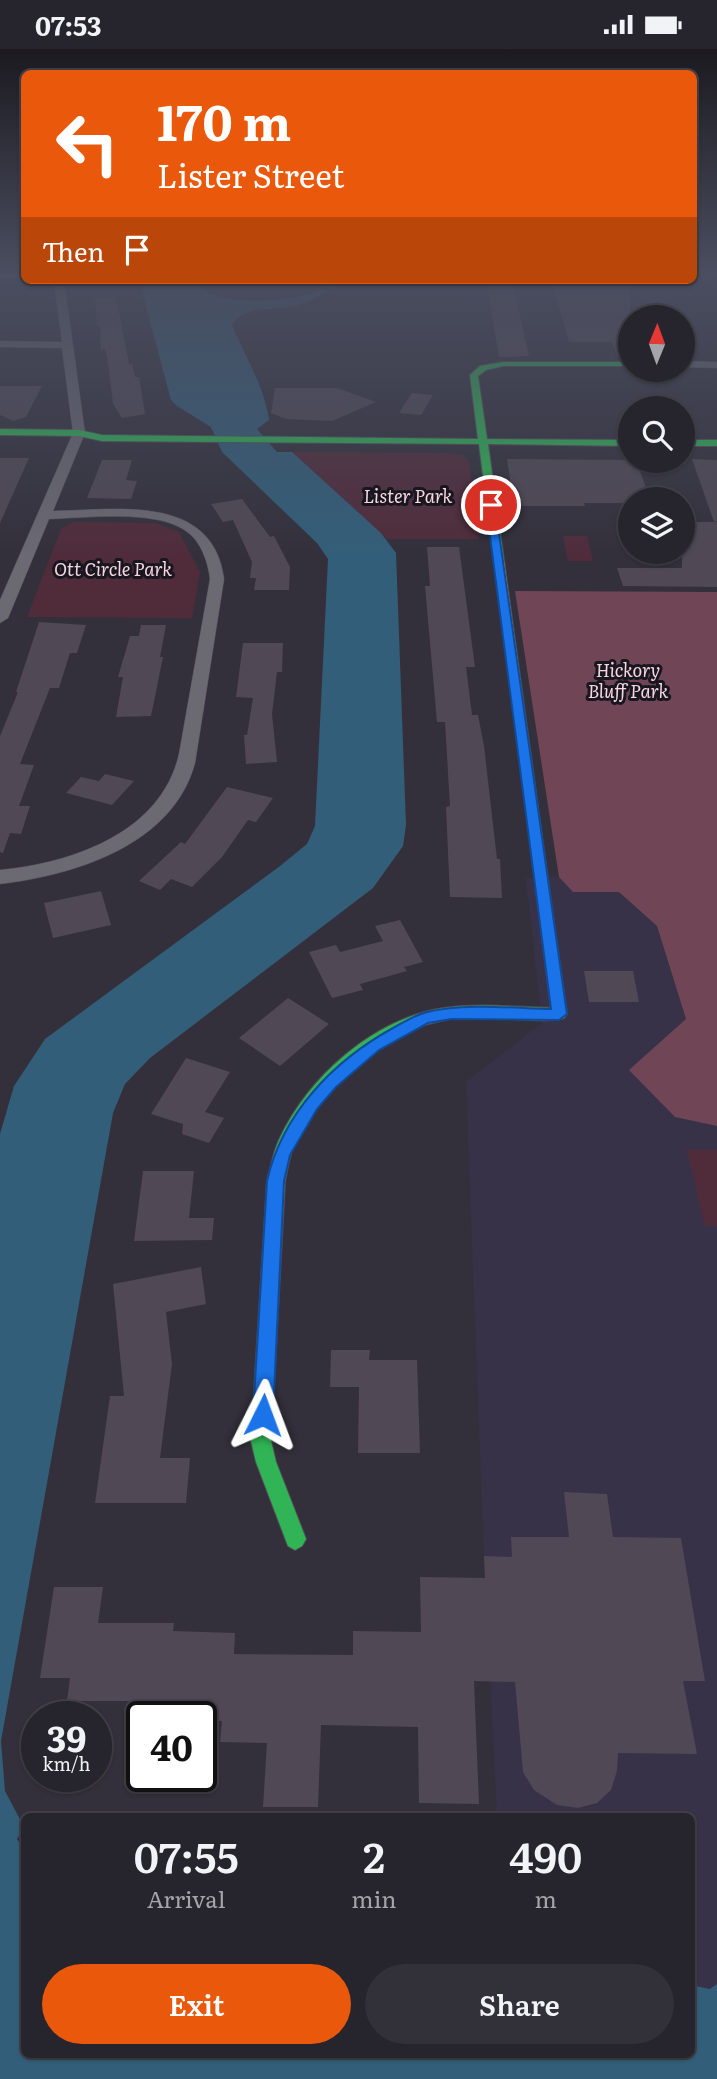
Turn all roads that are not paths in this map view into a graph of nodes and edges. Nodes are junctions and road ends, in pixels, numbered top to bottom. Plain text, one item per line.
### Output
1 (71, 367) edge
2 (492, 367) edge
3 (0, 432) edge
4 (77, 438) junction
5 (482, 442) junction
6 (0, 443) edge
7 (618, 443) edge
8 (695, 443) edge
9 (717, 443) edge
10 (43, 515) junction
11 (0, 618) edge
12 (0, 877) edge
13 (295, 1539) dead end

1 - 4 street
2 - 5 street
3 - 4 street
4 - 5 street
4 - 6 street
4 - 10 street
5 - 7 street
5 - 13 street
8 - 9 street
10 - 11 street
10 - 12 street

